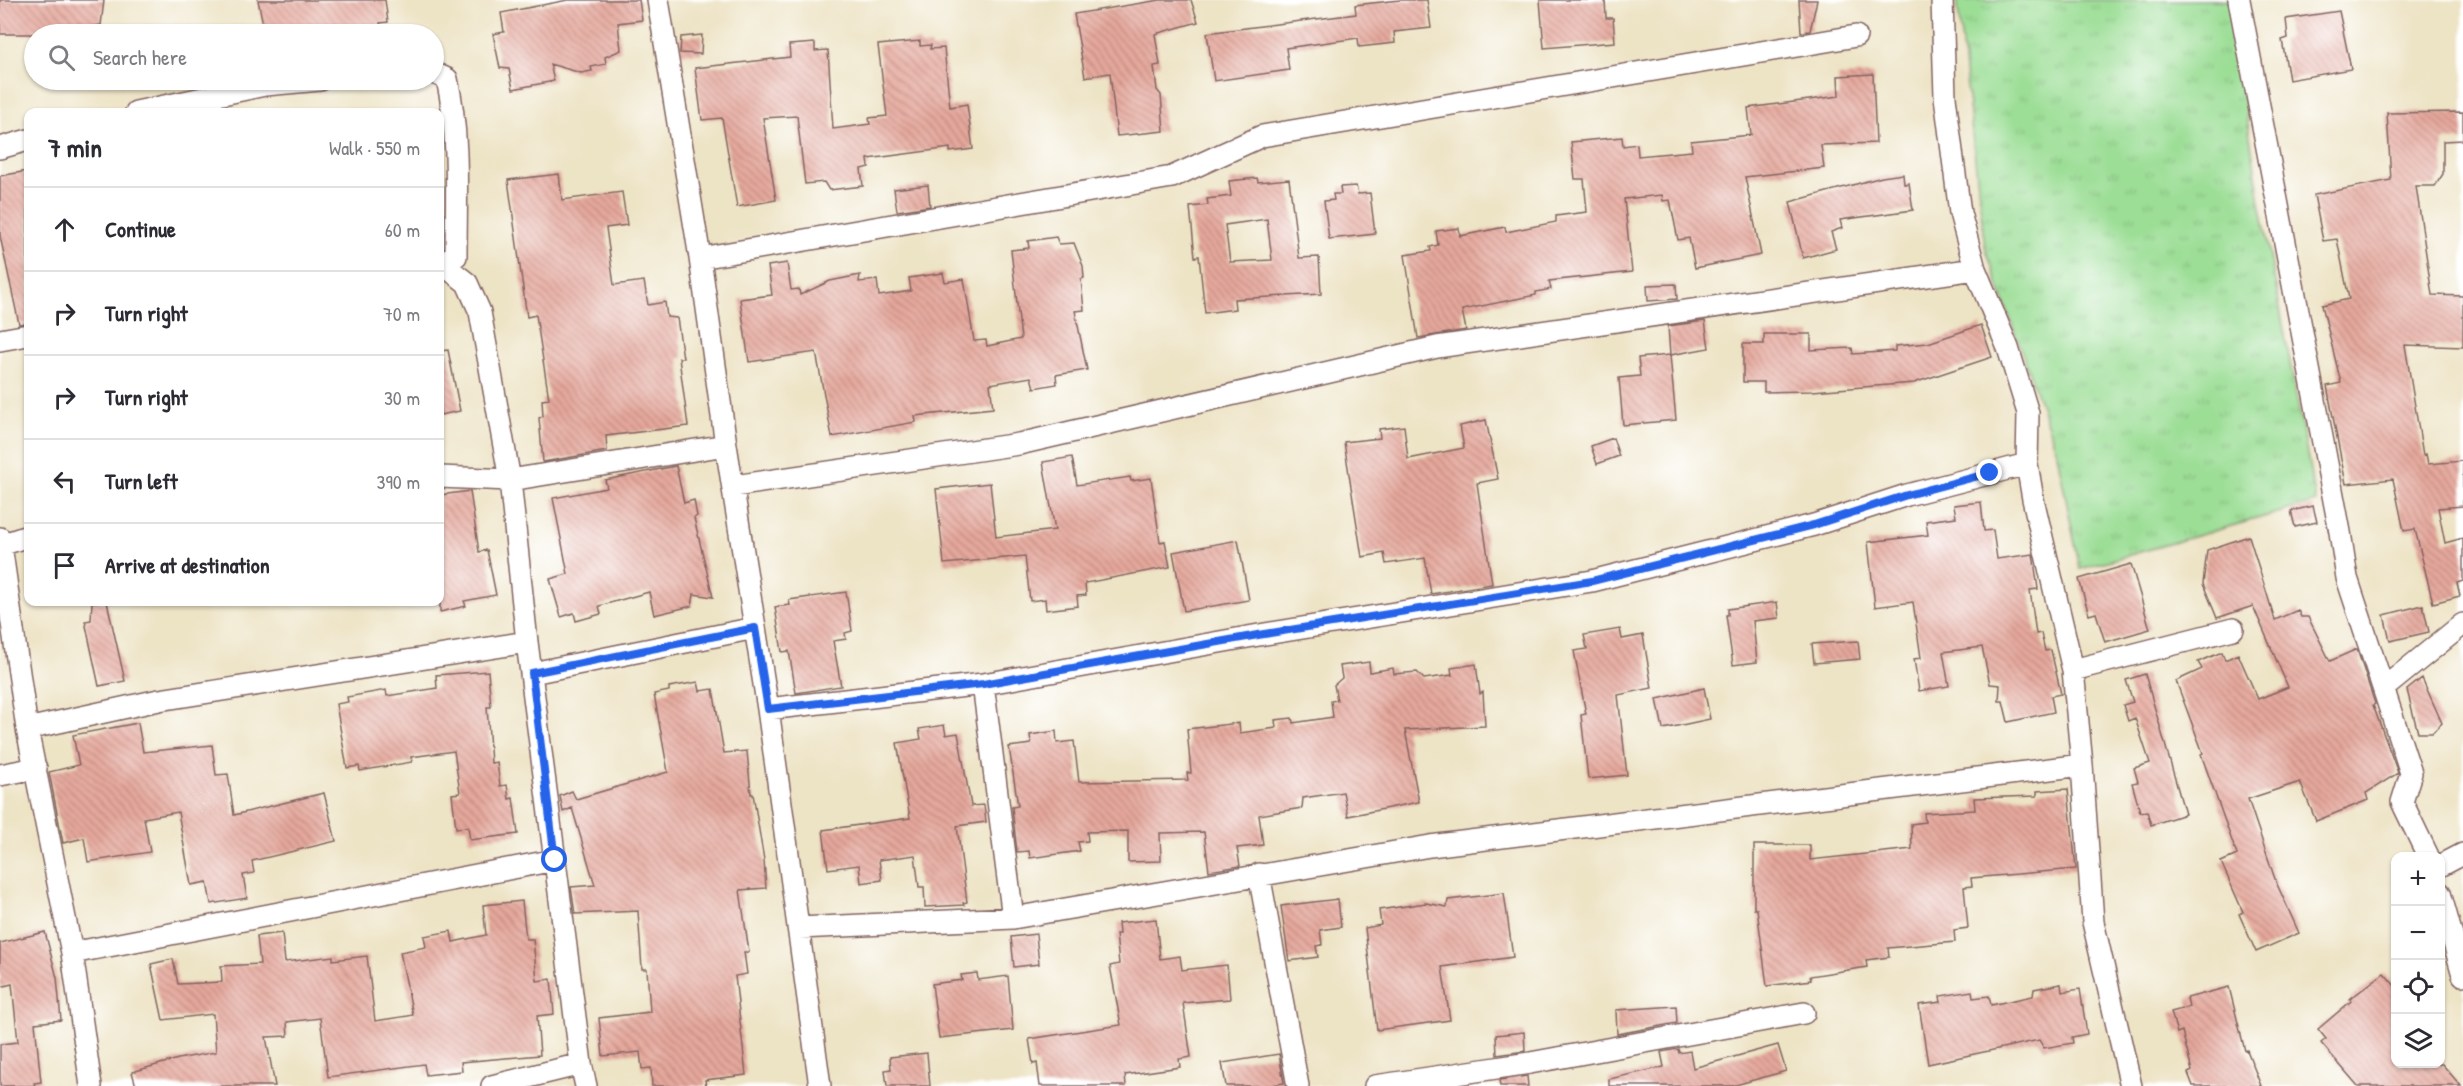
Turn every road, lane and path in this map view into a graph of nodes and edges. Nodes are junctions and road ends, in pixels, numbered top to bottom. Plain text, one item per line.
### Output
1 (658, 0) edge
2 (1942, 0) edge
3 (2239, 0) edge
4 (1856, 36) dead end
5 (444, 78) edge
6 (241, 90) edge
7 (155, 108) edge
8 (24, 141) edge
9 (0, 148) edge
10 (700, 258) junction
11 (444, 260) edge
12 (444, 265) edge
13 (1975, 269) junction
14 (24, 336) edge
15 (0, 340) edge
16 (726, 445) junction
17 (2027, 464) junction
18 (444, 477) edge
19 (510, 480) junction
20 (734, 486) junction
21 (24, 537) edge
22 (1, 542) edge
23 (2463, 624) edge
24 (755, 628) junction
25 (2233, 629) dead end
26 (527, 642) junction
27 (2073, 670) junction
28 (532, 673) junction
29 (983, 684) junction
30 (2384, 688) junction
31 (768, 709) junction
32 (27, 729) junction
33 (2082, 765) junction
34 (36, 768) junction
35 (0, 775) edge
36 (2426, 852) edge
37 (2463, 854) edge
38 (555, 860) junction
39 (2445, 863) edge
40 (1259, 874) junction
41 (2444, 906) edge
42 (1013, 918) junction
43 (799, 928) junction
44 (72, 953) junction
45 (2463, 975) edge
46 (1804, 1013) dead end
47 (581, 1064) junction
48 (91, 1086) edge
49 (492, 1086) edge
50 (586, 1086) edge
51 (820, 1086) edge
52 (1298, 1086) edge
53 (1375, 1086) edge
54 (2131, 1086) edge

1 - 10 street
2 - 13 street
3 - 30 street
4 - 10 street
5 - 11 street
6 - 7 street
8 - 9 street
10 - 16 street
12 - 19 street
13 - 17 street
13 - 20 street
14 - 15 street
16 - 19 street
16 - 20 street
17 - 27 street
17 - 29 street
18 - 19 street
19 - 26 street
20 - 24 street
21 - 22 street
22 - 32 street
23 - 30 street
24 - 28 street
24 - 31 street
25 - 27 street
26 - 28 street
26 - 32 street
27 - 33 street
28 - 38 street
29 - 31 street
29 - 42 street
30 - 36 street
31 - 43 street
32 - 34 street
33 - 40 street
33 - 54 street
34 - 35 street
34 - 44 street
37 - 39 street
38 - 44 street
38 - 47 street
40 - 42 street
40 - 52 street
41 - 45 street
42 - 43 street
43 - 51 street
44 - 48 street
46 - 53 street
47 - 49 street
47 - 50 street

